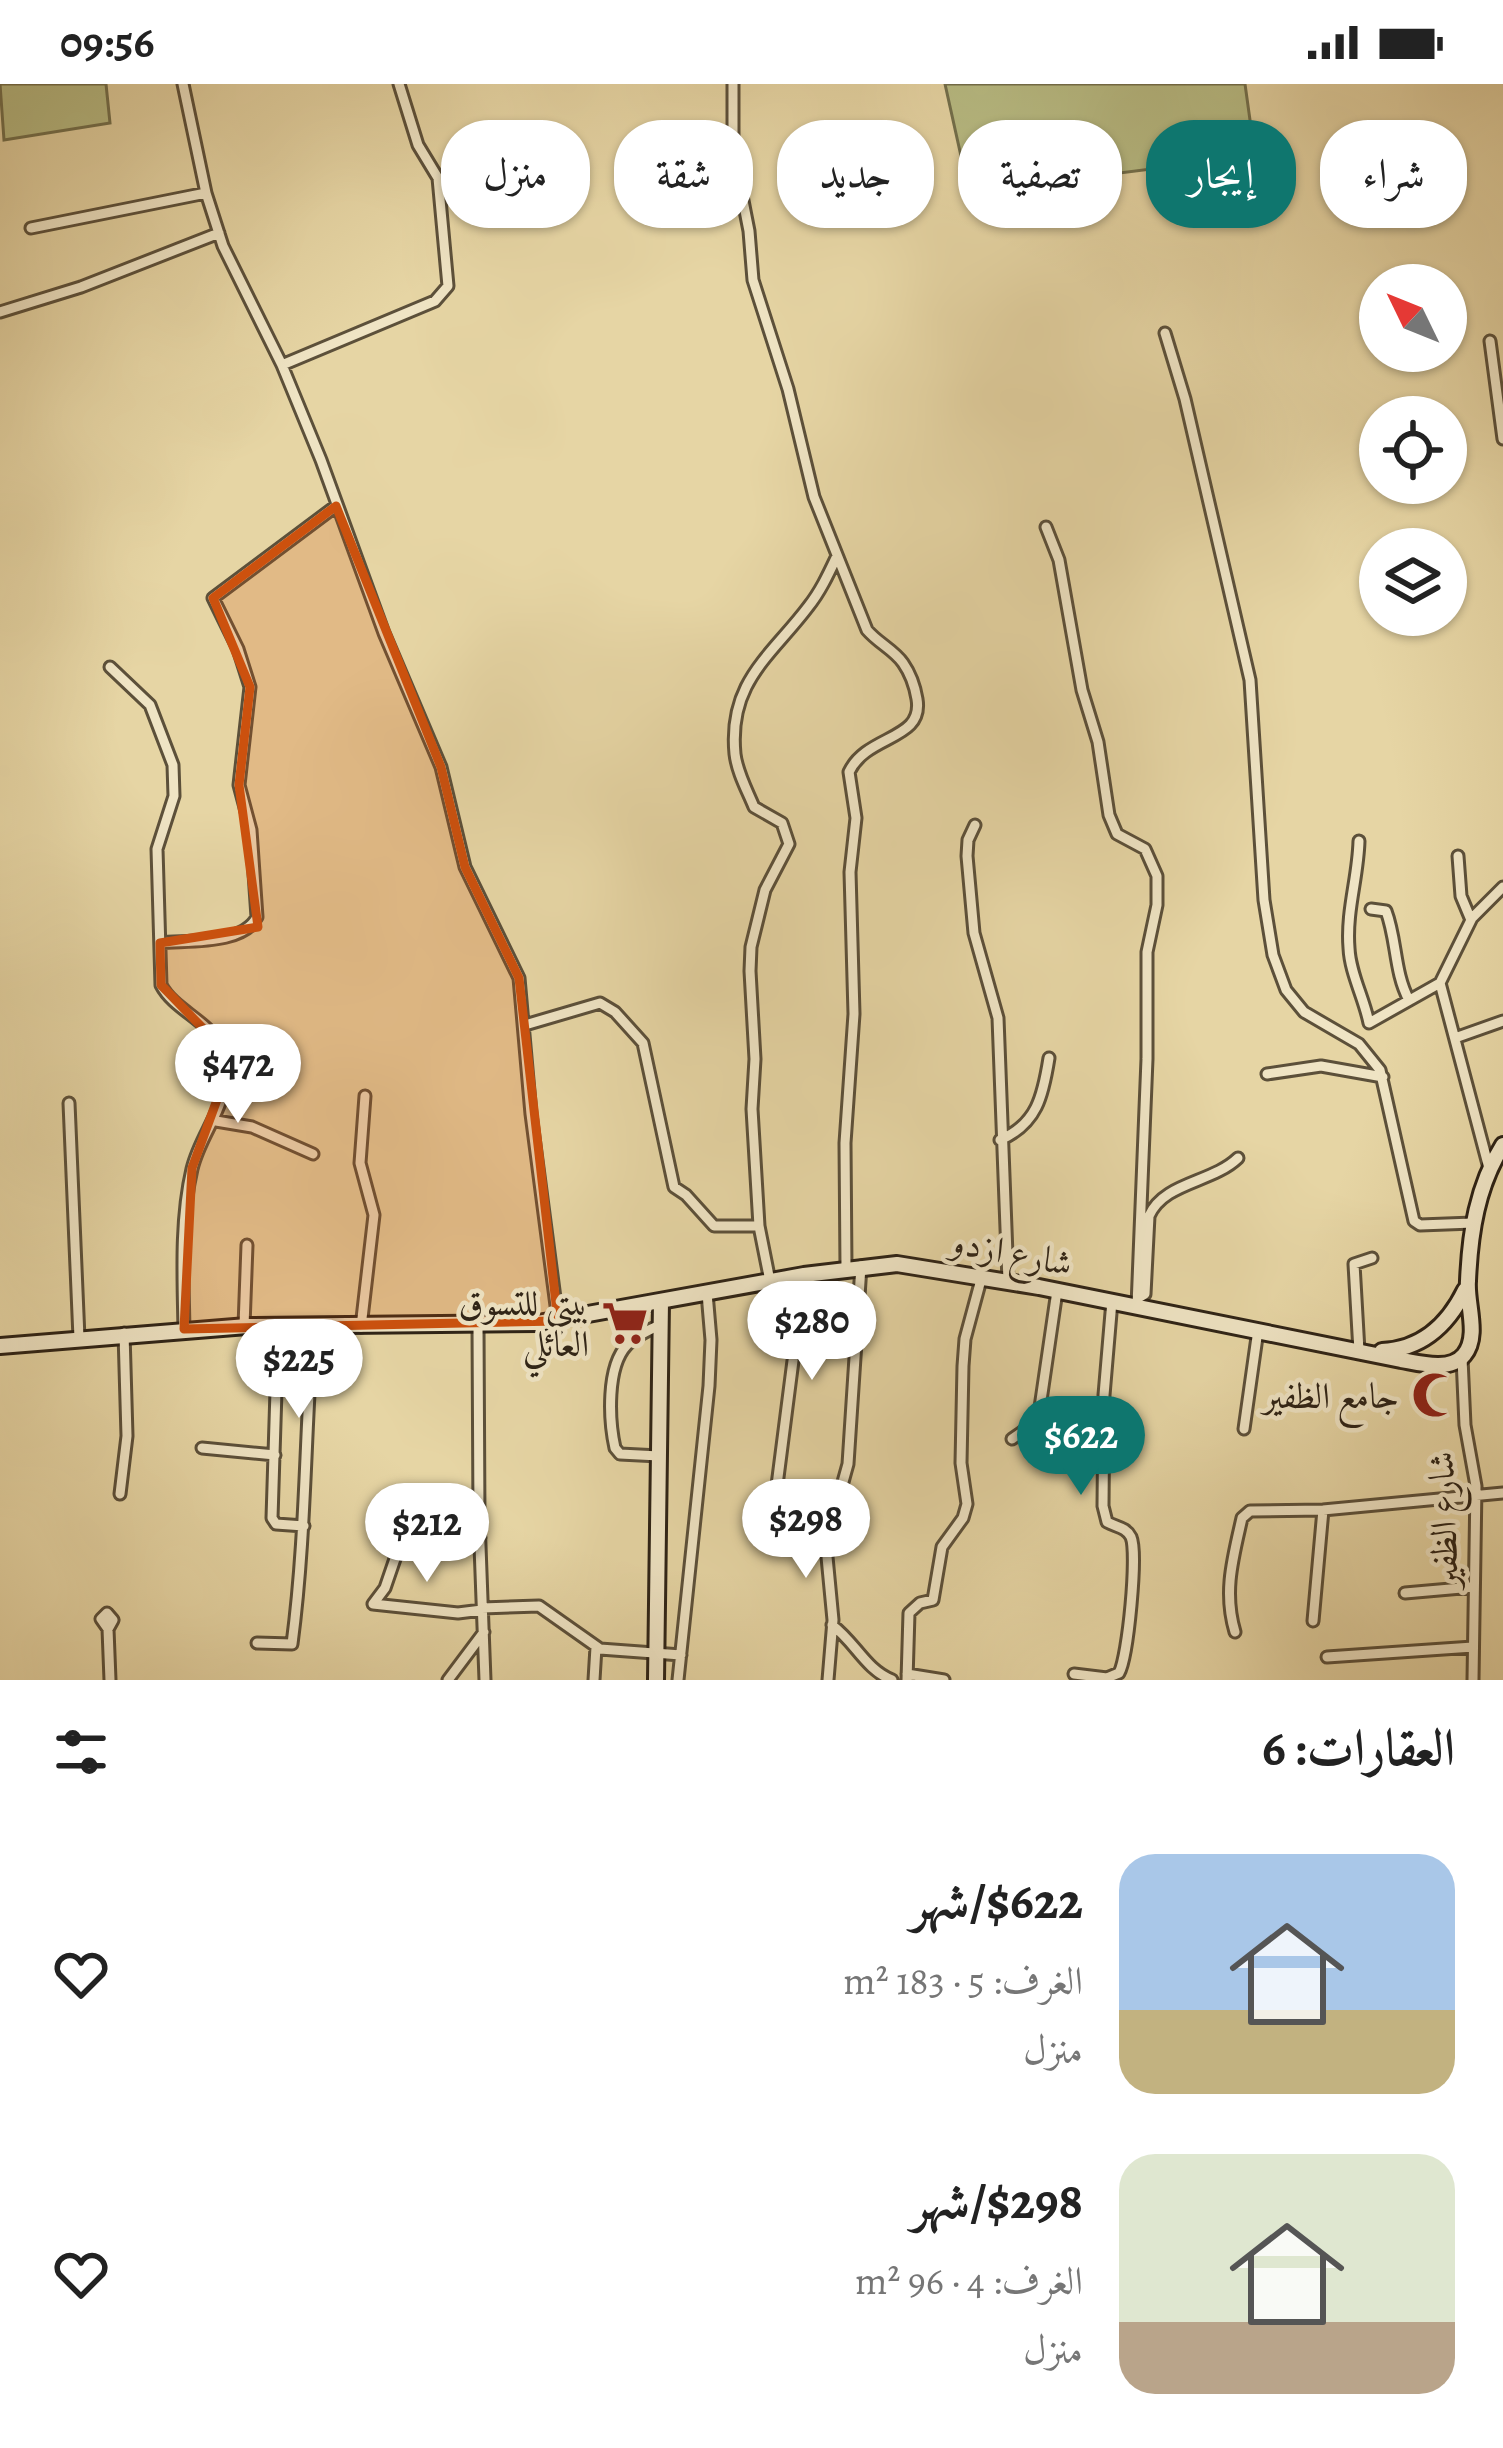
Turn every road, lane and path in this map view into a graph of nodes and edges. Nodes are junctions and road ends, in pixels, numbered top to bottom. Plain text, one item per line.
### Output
1 (183, 84) edge
2 (399, 84) edge
3 (733, 84) edge
4 (206, 194) junction
5 (31, 228) dead end
6 (219, 233) junction
7 (0, 312) edge
8 (1165, 334) dead end
9 (1490, 341) dead end
10 (282, 364) junction
11 (1503, 439) edge
12 (336, 506) junction
13 (1046, 527) dead end
14 (836, 558) junction
15 (110, 667) dead end
16 (975, 825) dead end
17 (1359, 842) dead end
18 (1458, 856) dead end
19 (1503, 887) edge
20 (1371, 909) dead end
21 (1472, 920) junction
22 (160, 943) junction
23 (1440, 983) junction
24 (1409, 1000) junction
25 (1503, 1021) edge
26 (525, 1024) junction
27 (1455, 1038) junction
28 (1049, 1058) dead end
29 (1267, 1073) dead end
30 (1383, 1077) junction
31 (365, 1096) dead end
32 (69, 1103) dead end
33 (216, 1121) junction
34 (1000, 1140) junction
35 (1503, 1145) edge
36 (313, 1154) dead end
37 (1238, 1158) dead end
38 (1489, 1168) junction
39 (1473, 1223) junction
40 (759, 1226) junction
41 (248, 1246) dead end
42 (1372, 1258) dead end
43 (854, 1268) junction
44 (804, 1275) junction
45 (982, 1276) junction
46 (770, 1281) junction
47 (1008, 1281) junction
48 (1467, 1287) junction
49 (1057, 1291) junction
50 (707, 1293) junction
51 (662, 1300) junction
52 (1112, 1301) junction
53 (1137, 1302) junction
54 (558, 1321) junction
55 (662, 1324) junction
56 (244, 1326) junction
57 (478, 1326) junction
58 (278, 1327) junction
59 (313, 1327) junction
60 (361, 1327) junction
61 (184, 1329) junction
62 (1258, 1330) junction
63 (124, 1333) junction
64 (79, 1338) junction
65 (0, 1346) edge
66 (1362, 1351) junction
67 (1462, 1358) junction
68 (1244, 1429) dead end
69 (1012, 1439) dead end
70 (202, 1448) dead end
71 (275, 1455) junction
72 (659, 1456) junction
73 (119, 1493) dead end
74 (776, 1493) dead end
75 (1503, 1493) edge
76 (1475, 1497) junction
77 (1323, 1510) junction
78 (304, 1526) junction
79 (480, 1538) junction
80 (1473, 1587) junction
81 (1406, 1593) dead end
82 (482, 1609) junction
83 (1313, 1621) dead end
84 (832, 1625) junction
85 (108, 1628) dead end
86 (484, 1632) junction
87 (1234, 1632) dead end
88 (256, 1643) dead end
89 (596, 1647) junction
90 (1473, 1647) junction
91 (657, 1653) junction
92 (681, 1655) junction
93 (1327, 1657) dead end
94 (1074, 1674) dead end
95 (907, 1677) edge
96 (1107, 1679) edge
97 (110, 1680) edge
98 (448, 1680) edge
99 (485, 1680) edge
100 (594, 1680) edge
101 (656, 1680) edge
102 (678, 1680) edge
103 (828, 1680) edge
104 (892, 1680) edge
105 (942, 1680) edge
106 (1473, 1680) edge

1 - 4 street
2 - 10 street
3 - 14 street
4 - 5 street
4 - 6 street
6 - 7 street
6 - 10 street
8 - 30 street
9 - 11 street
10 - 12 street
12 - 22 street
12 - 26 street
13 - 53 street
14 - 40 street
14 - 43 street
15 - 22 street
16 - 34 street
17 - 24 street
18 - 21 street
19 - 21 street
20 - 24 street
21 - 23 street
22 - 33 street
23 - 24 street
23 - 27 street
25 - 27 street
26 - 40 street
26 - 54 street
27 - 38 street
28 - 34 street
29 - 30 street
30 - 39 street
31 - 60 street
32 - 64 street
33 - 36 street
33 - 61 street
34 - 47 street
35 - 38 street
37 - 53 street
38 - 39 street
39 - 48 street
40 - 46 street
41 - 56 street
42 - 66 street
43 - 44 street, شارع ازدو
43 - 45 street, شارع ازدو
43 - 84 street
44 - 46 street, شارع ازدو
44 - 74 street
45 - 47 street, شارع ازدو
45 - 95 street
46 - 50 street, شارع ازدو
47 - 49 street, شارع ازدو
48 - 66 street
48 - 67 street
49 - 52 street, شارع ازدو
49 - 69 street
50 - 51 street, شارع ازدو
50 - 92 street
51 - 54 street, شارع ازدو
51 - 55 street
52 - 53 street, شارع ازدو
52 - 96 street
53 - 62 street, شارع ازدو
54 - 57 street, شارع ازدو
55 - 72 street
55 - 72 street
56 - 58 street, شارع ازدو
56 - 61 street, شارع ازدو
57 - 60 street, شارع ازدو
57 - 79 street
58 - 59 street, شارع ازدو
58 - 71 street
59 - 60 street, شارع ازدو
59 - 78 street
61 - 63 street, شارع ازدو
62 - 66 street, شارع ازدو
62 - 68 street
63 - 64 street, شارع ازدو
63 - 73 street
64 - 65 street, شارع ازدو
66 - 67 street, شارع ازدو
67 - 76 street, شارع الظفير
70 - 71 street
71 - 78 street
72 - 91 street
75 - 76 street
76 - 77 street
76 - 80 street, شارع الظفير
77 - 83 street
77 - 87 street
78 - 88 street
79 - 82 street
79 - 82 street
80 - 81 street
80 - 90 street, شارع الظفير
82 - 86 street
82 - 89 street
84 - 103 street
84 - 104 street
85 - 97 street
86 - 98 street
86 - 99 street
89 - 91 street
89 - 100 street
90 - 93 street
90 - 106 street, شارع الظفير
91 - 92 street
91 - 101 street
92 - 102 street
94 - 96 street
95 - 105 street

